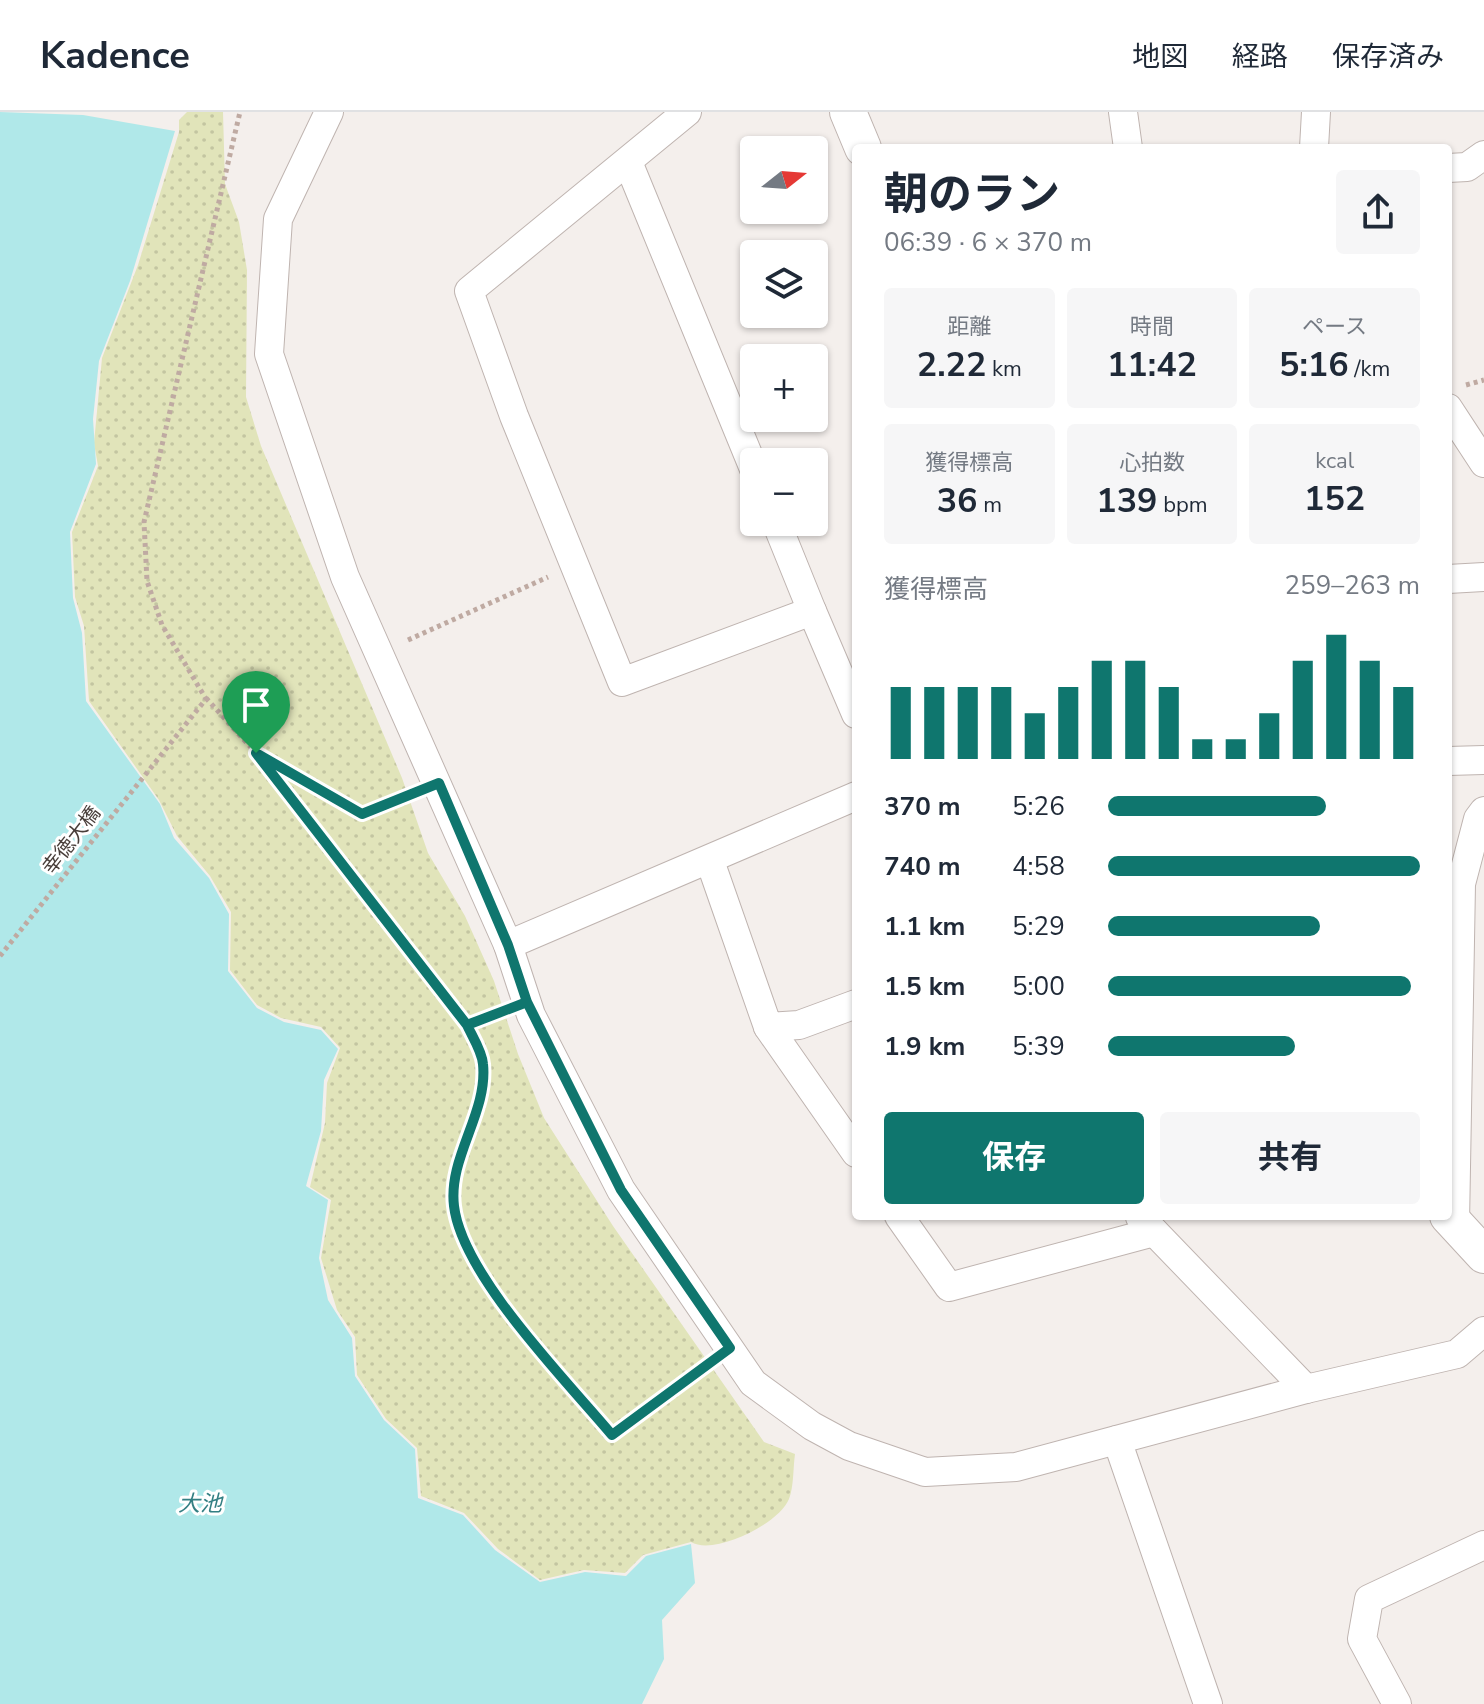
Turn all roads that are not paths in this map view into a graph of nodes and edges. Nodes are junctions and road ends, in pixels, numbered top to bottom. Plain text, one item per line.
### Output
1 (329, 112) edge
2 (687, 112) edge
3 (848, 112) edge
4 (1123, 112) edge
5 (1316, 112) edge
6 (861, 144) edge
7 (1127, 144) edge
8 (1314, 144) edge
9 (1484, 155) edge
10 (628, 162) junction
11 (1452, 168) edge
12 (1452, 414) edge
13 (745, 448) edge
14 (1484, 463) edge
15 (782, 536) edge
16 (1484, 577) edge
17 (1452, 579) edge
18 (812, 611) junction
19 (852, 705) edge
20 (1484, 760) edge
21 (1452, 761) edge
22 (852, 798) edge
23 (1484, 811) edge
24 (710, 861) junction
25 (508, 945) junction
26 (852, 1005) edge
27 (768, 1027) junction
28 (852, 1147) edge
29 (1452, 1186) edge
30 (902, 1220) edge
31 (1451, 1220) edge
32 (1146, 1224) edge
33 (1484, 1255) edge
34 (1484, 1331) edge
35 (1306, 1389) junction
36 (1117, 1440) junction
37 (1484, 1545) edge
38 (1208, 1704) edge
39 (1397, 1704) edge

1 - 25 street
2 - 10 street
3 - 6 street
4 - 7 street
5 - 8 street
9 - 11 street
10 - 13 street
10 - 18 street
12 - 14 street
15 - 18 street
16 - 17 street
18 - 19 street
20 - 21 street
22 - 24 street
23 - 29 street
24 - 25 street
24 - 27 street
25 - 36 street
26 - 27 street
27 - 28 street
30 - 32 street
31 - 33 street
32 - 35 street
34 - 35 street
35 - 36 street
36 - 38 street
37 - 39 street

